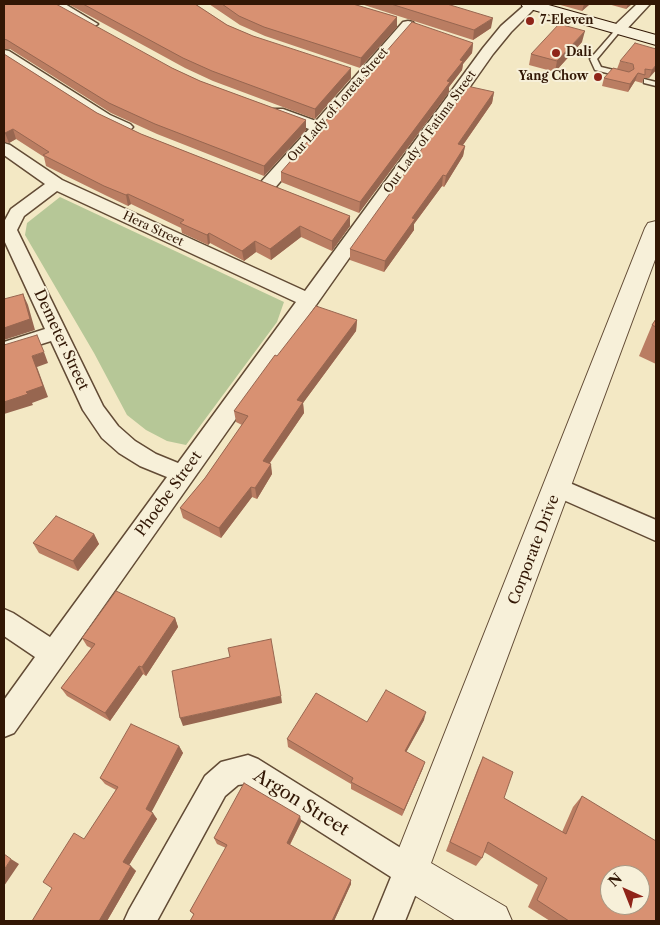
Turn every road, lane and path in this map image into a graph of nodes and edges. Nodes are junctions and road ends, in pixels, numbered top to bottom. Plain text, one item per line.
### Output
1 (56, 4) edge
2 (531, 4) edge
3 (644, 4) edge
4 (390, 19) edge
5 (619, 29) junction
6 (107, 33) edge
7 (656, 40) edge
8 (471, 45) edge
9 (488, 51) junction
10 (4, 54) edge
11 (346, 70) edge
12 (364, 76) junction
13 (627, 76) edge
14 (646, 81) edge
15 (656, 84) edge
16 (263, 107) edge
17 (319, 127) junction
18 (141, 135) edge
19 (4, 148) edge
20 (249, 179) edge
21 (56, 184) junction
22 (267, 186) junction
23 (285, 193) edge
24 (347, 217) edge
25 (364, 224) junction
26 (656, 228) edge
27 (650, 264) edge
28 (334, 265) joint
29 (308, 300) junction
30 (58, 332) junction
31 (4, 349) edge
32 (183, 474) junction
33 (558, 487) junction
34 (656, 531) edge
35 (4, 621) edge
36 (54, 655) junction
37 (4, 723) edge
38 (409, 871) junction
39 (140, 921) edge
40 (389, 921) edge
41 (492, 921) edge

1 - 6 street
2 - 5 street
2 - 9 street, Our Lady of Fatima Street
3 - 5 street
4 - 12 street, Our Lady of Loreta Street
5 - 7 street
5 - 13 lane
8 - 9 street
9 - 25 street, Our Lady of Fatima Street
10 - 18 street
11 - 12 street
12 - 17 street, Our Lady of Loreta Street
14 - 15 lane
16 - 17 street
17 - 22 street, Our Lady of Loreta Street
19 - 21 street, Hera Street
20 - 22 street
21 - 29 street, Hera Street
21 - 30 street, Demeter Street
22 - 23 street
24 - 25 street
25 - 28 street, Our Lady of Fatima Street
26 - 27 street, Corporate Drive
27 - 33 street, Corporate Drive
28 - 29 street, Phoebe Street
29 - 32 street, Phoebe Street
30 - 31 street
30 - 32 street, Demeter Street
32 - 36 street, Phoebe Street
33 - 34 street
33 - 38 street, Corporate Drive
35 - 36 street
36 - 37 street, Phoebe Street
38 - 39 street, Argon Street
38 - 40 street
38 - 41 street, Argon Street

